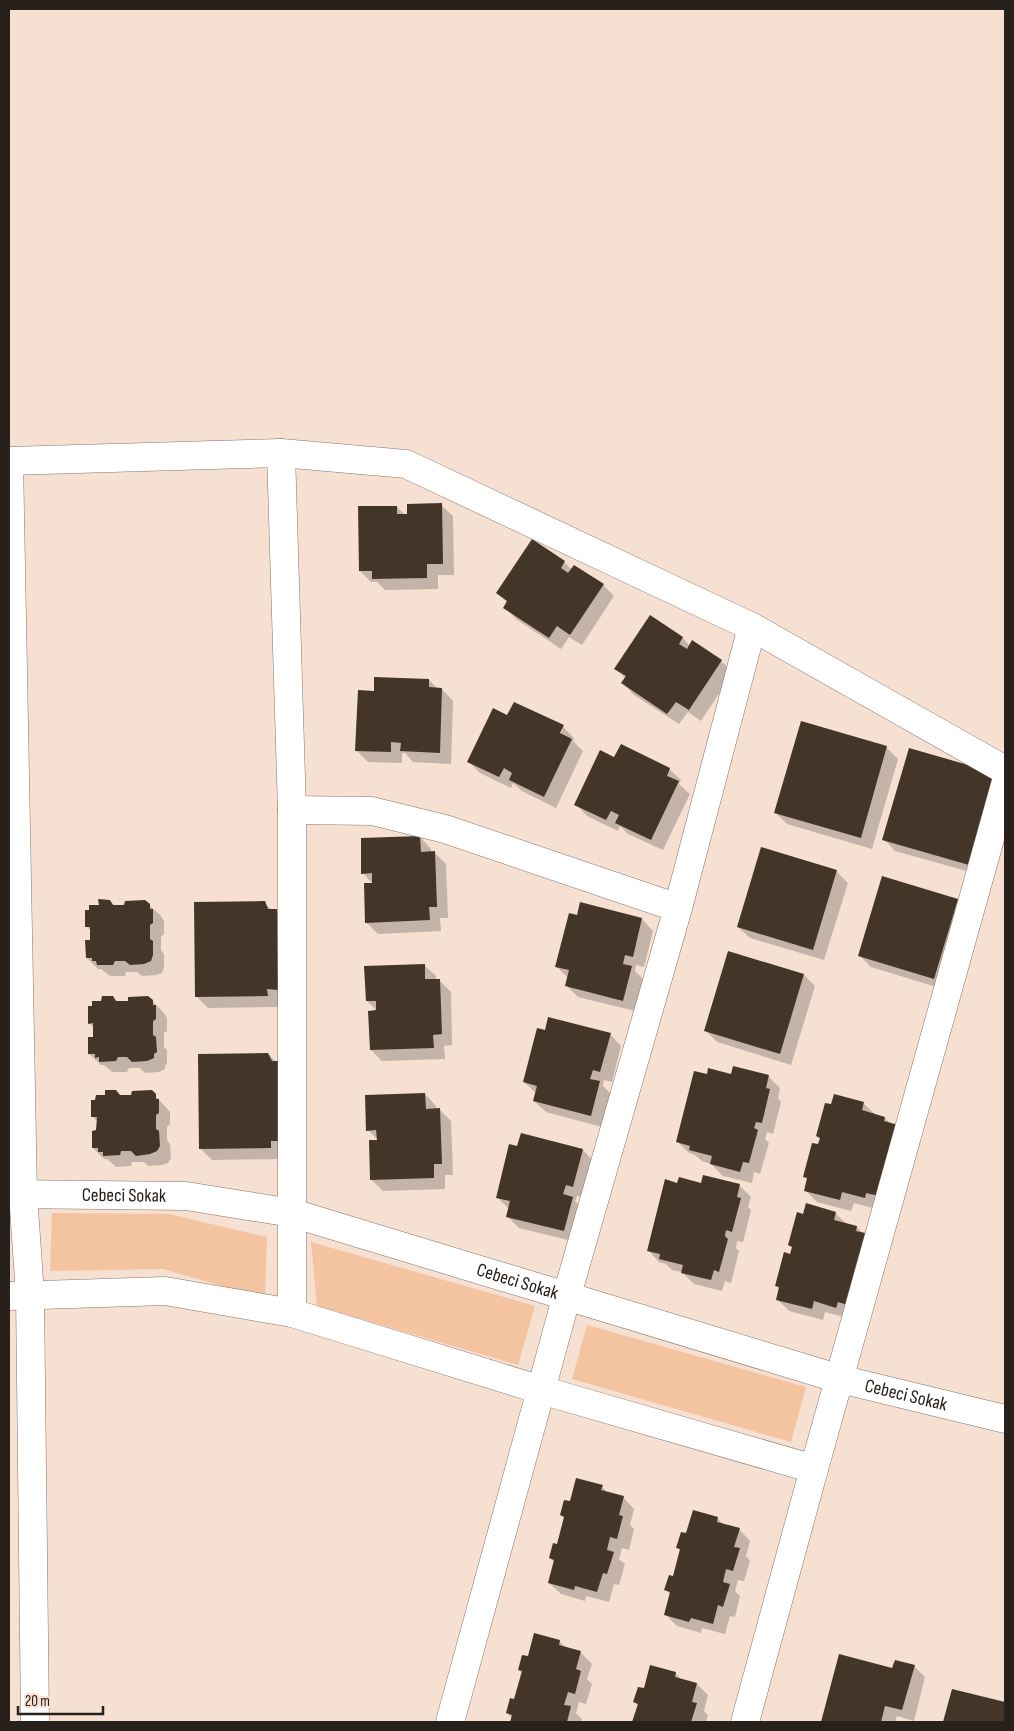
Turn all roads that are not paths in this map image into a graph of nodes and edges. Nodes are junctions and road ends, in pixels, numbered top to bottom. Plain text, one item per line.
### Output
1 (281, 453) junction
2 (9, 461) edge
3 (752, 627) junction
4 (1005, 770) edge
5 (1005, 785) edge
6 (292, 810) junction
7 (678, 908) junction
8 (16, 1194) edge
9 (292, 1213) junction
10 (567, 1295) junction
11 (19, 1296) edge
12 (292, 1314) junction
13 (840, 1379) junction
14 (541, 1390) junction
15 (1005, 1419) edge
16 (814, 1469) junction
17 (35, 1722) edge
18 (450, 1722) edge
19 (745, 1722) edge

1 - 2 street
1 - 3 street
1 - 6 street
2 - 8 street
3 - 4 street
3 - 7 street
5 - 13 street
6 - 7 street
6 - 9 street
7 - 10 street
8 - 9 street, Cebeci Sokak
8 - 11 street
9 - 10 street, Cebeci Sokak
9 - 12 street
10 - 13 street, Cebeci Sokak
10 - 14 street
11 - 12 street
11 - 17 street
12 - 14 street
13 - 15 street, Cebeci Sokak
13 - 16 street
14 - 16 street
14 - 18 street
16 - 19 street

